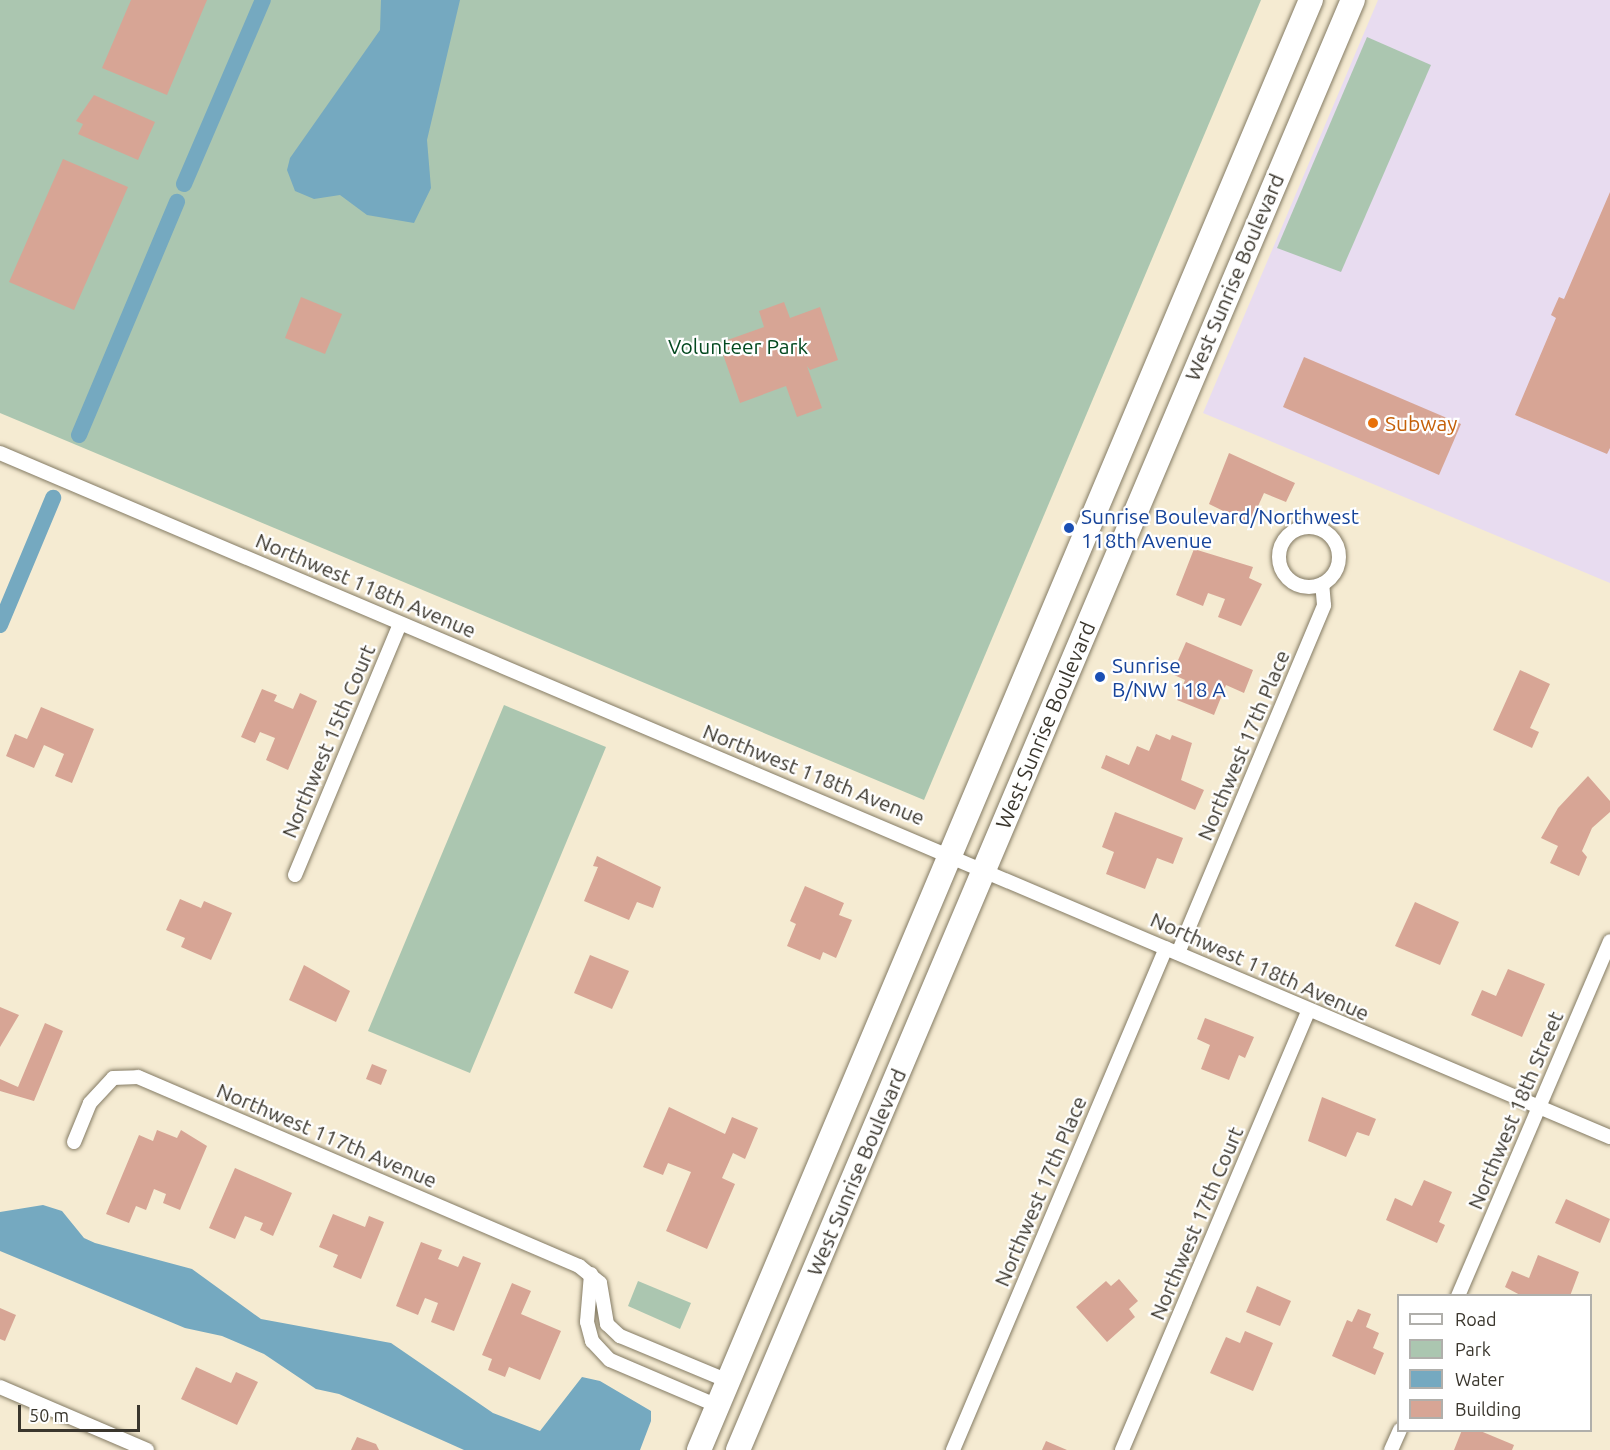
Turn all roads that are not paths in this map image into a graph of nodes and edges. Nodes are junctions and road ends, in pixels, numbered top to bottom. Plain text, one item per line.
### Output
1 (1311, 0) edge
2 (1353, 0) edge
3 (0, 453) edge
4 (1322, 584) junction
5 (400, 624) junction
6 (946, 855) junction
7 (984, 871) junction
8 (295, 875) dead end
9 (1610, 941) edge
10 (1172, 951) junction
11 (1308, 1012) junction
12 (1539, 1107) junction
13 (1610, 1137) edge
14 (74, 1142) dead end
15 (591, 1274) junction
16 (1459, 1294) edge
17 (652, 1350) junction
18 (642, 1374) junction
19 (728, 1381) junction
20 (0, 1387) edge
21 (718, 1406) junction
22 (1400, 1432) edge
23 (147, 1450) edge
24 (699, 1450) edge
25 (738, 1450) edge
26 (953, 1450) edge
27 (1122, 1450) edge
28 (1391, 1450) edge

1 - 6 highway, West Sunrise Boulevard
2 - 7 highway, West Sunrise Boulevard
3 - 5 street, Northwest 118th Avenue
4 - 4 street
4 - 10 street, Northwest 17th Place
5 - 6 street, Northwest 118th Avenue
5 - 8 street, Northwest 15th Court
6 - 7 street, Northwest 118th Avenue
6 - 19 highway, West Sunrise Boulevard
7 - 10 street, Northwest 118th Avenue
7 - 25 highway, West Sunrise Boulevard
9 - 12 street, Northwest 18th Street
10 - 11 street, Northwest 118th Avenue
10 - 26 street, Northwest 17th Place
11 - 12 street, Northwest 118th Avenue
11 - 27 street, Northwest 17th Court
12 - 13 street, Northwest 118th Avenue
12 - 16 street, Northwest 18th Street
14 - 15 street, Northwest 117th Avenue
15 - 17 street
15 - 18 street
17 - 18 street
17 - 19 street
18 - 21 street
19 - 21 highway, West Sunrise Boulevard
20 - 23 street
21 - 24 highway, West Sunrise Boulevard
22 - 28 street

